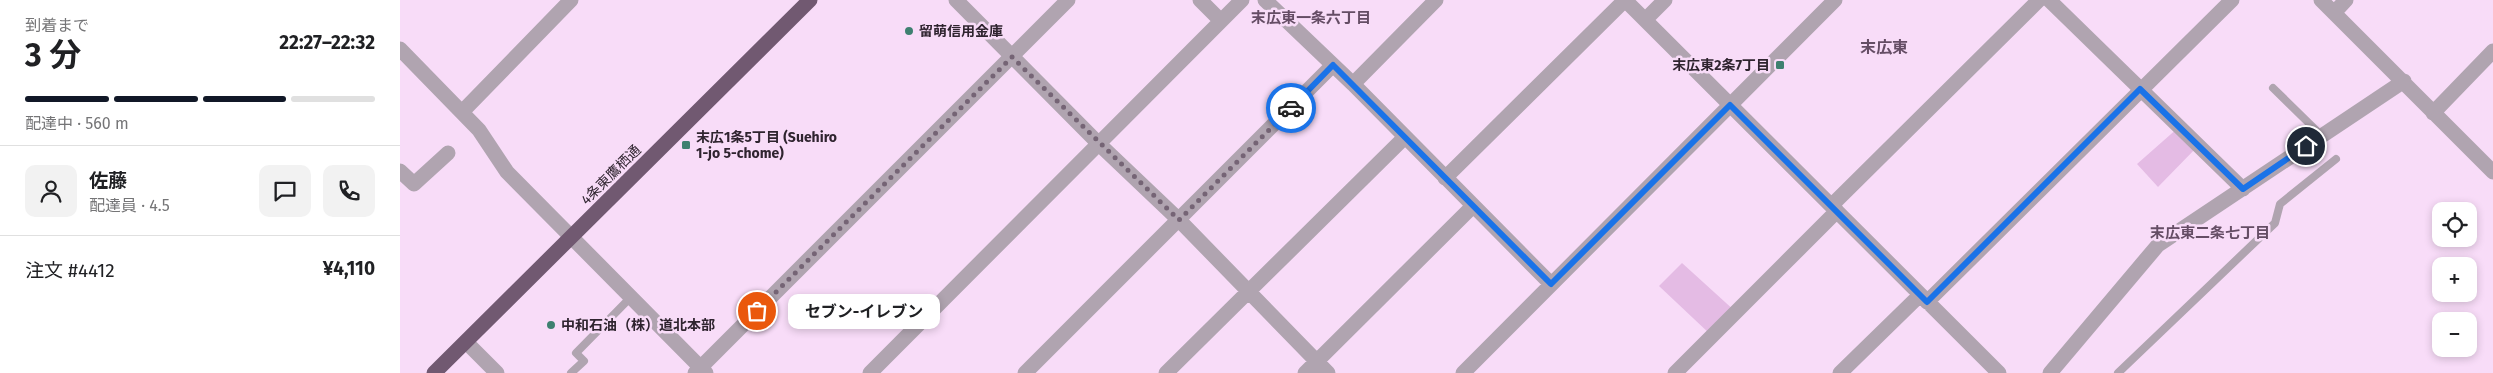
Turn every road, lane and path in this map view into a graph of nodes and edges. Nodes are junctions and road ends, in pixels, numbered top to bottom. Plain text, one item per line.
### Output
1 (571, 0) edge
2 (810, 0) edge
3 (956, 0) edge
4 (1068, 0) edge
5 (1200, 0) edge
6 (1242, 0) edge
7 (1265, 0) edge
8 (1436, 0) edge
9 (1625, 0) edge
10 (1665, 0) edge
11 (1835, 0) edge
12 (2039, 0) edge
13 (2049, 0) edge
14 (2232, 0) edge
15 (2321, 0) edge
16 (2346, 0) edge
17 (2334, 13) junction
18 (1645, 20) junction
19 (1221, 21) junction
20 (400, 49) edge
21 (2493, 51) edge
22 (1012, 57) junction
23 (1333, 65) junction
24 (2404, 81) junction
25 (1353, 84) junction
26 (2273, 88) dead end
27 (2140, 89) junction
28 (1730, 105) junction
29 (462, 112) junction
30 (2433, 113) junction
31 (2322, 136) junction
32 (1405, 137) junction
33 (1099, 144) junction
34 (448, 153) dead end
35 (2336, 159) dead end
36 (400, 171) edge
37 (2493, 172) edge
38 (1445, 178) junction
39 (2243, 189) junction
40 (1473, 206) junction
41 (1835, 208) junction
42 (1179, 220) junction
43 (571, 237) junction
44 (1551, 284) junction
45 (1247, 292) junction
46 (631, 297) junction
47 (1924, 298) junction
48 (466, 342) junction
49 (1316, 362) junction
50 (700, 371) edge
51 (434, 373) edge
52 (497, 373) edge
53 (571, 373) edge
54 (870, 373) edge
55 (1025, 373) edge
56 (1166, 373) edge
57 (1305, 373) edge
58 (1328, 373) edge
59 (1463, 373) edge
60 (1675, 373) edge
61 (1840, 373) edge
62 (1999, 373) edge
63 (2050, 373) edge
64 (2118, 373) edge

1 - 29 street
2 - 43 highway, 4条東鷹栖通
3 - 22 street
4 - 22 street
5 - 19 street
6 - 19 street
7 - 23 street
8 - 25 street
9 - 18 street
9 - 38 street
10 - 18 street
11 - 28 street
12 - 41 street
13 - 27 street
14 - 27 street
15 - 17 street
16 - 17 street
17 - 24 street
18 - 28 street
19 - 33 street
20 - 29 street
21 - 30 street
22 - 33 street
22 - 50 street
23 - 25 street
23 - 42 street
24 - 30 street
24 - 31 street
25 - 32 street
26 - 31 lane
27 - 39 street
27 - 47 street
28 - 41 street
28 - 44 street
29 - 43 street
30 - 37 street
31 - 39 street
32 - 38 street
32 - 45 street
33 - 42 street
33 - 54 street
34 - 36 street
35 - 64 lane
38 - 40 street
39 - 63 street
40 - 44 street
40 - 49 street
41 - 47 street
41 - 60 street
42 - 45 street
42 - 55 street
43 - 46 street
43 - 48 highway, 4条東鷹栖通
44 - 59 street
45 - 49 street
45 - 56 street
46 - 50 street
46 - 53 lane
47 - 61 street
47 - 62 street
48 - 51 highway, 4条東鷹栖通
48 - 52 street
49 - 57 street
49 - 58 street

